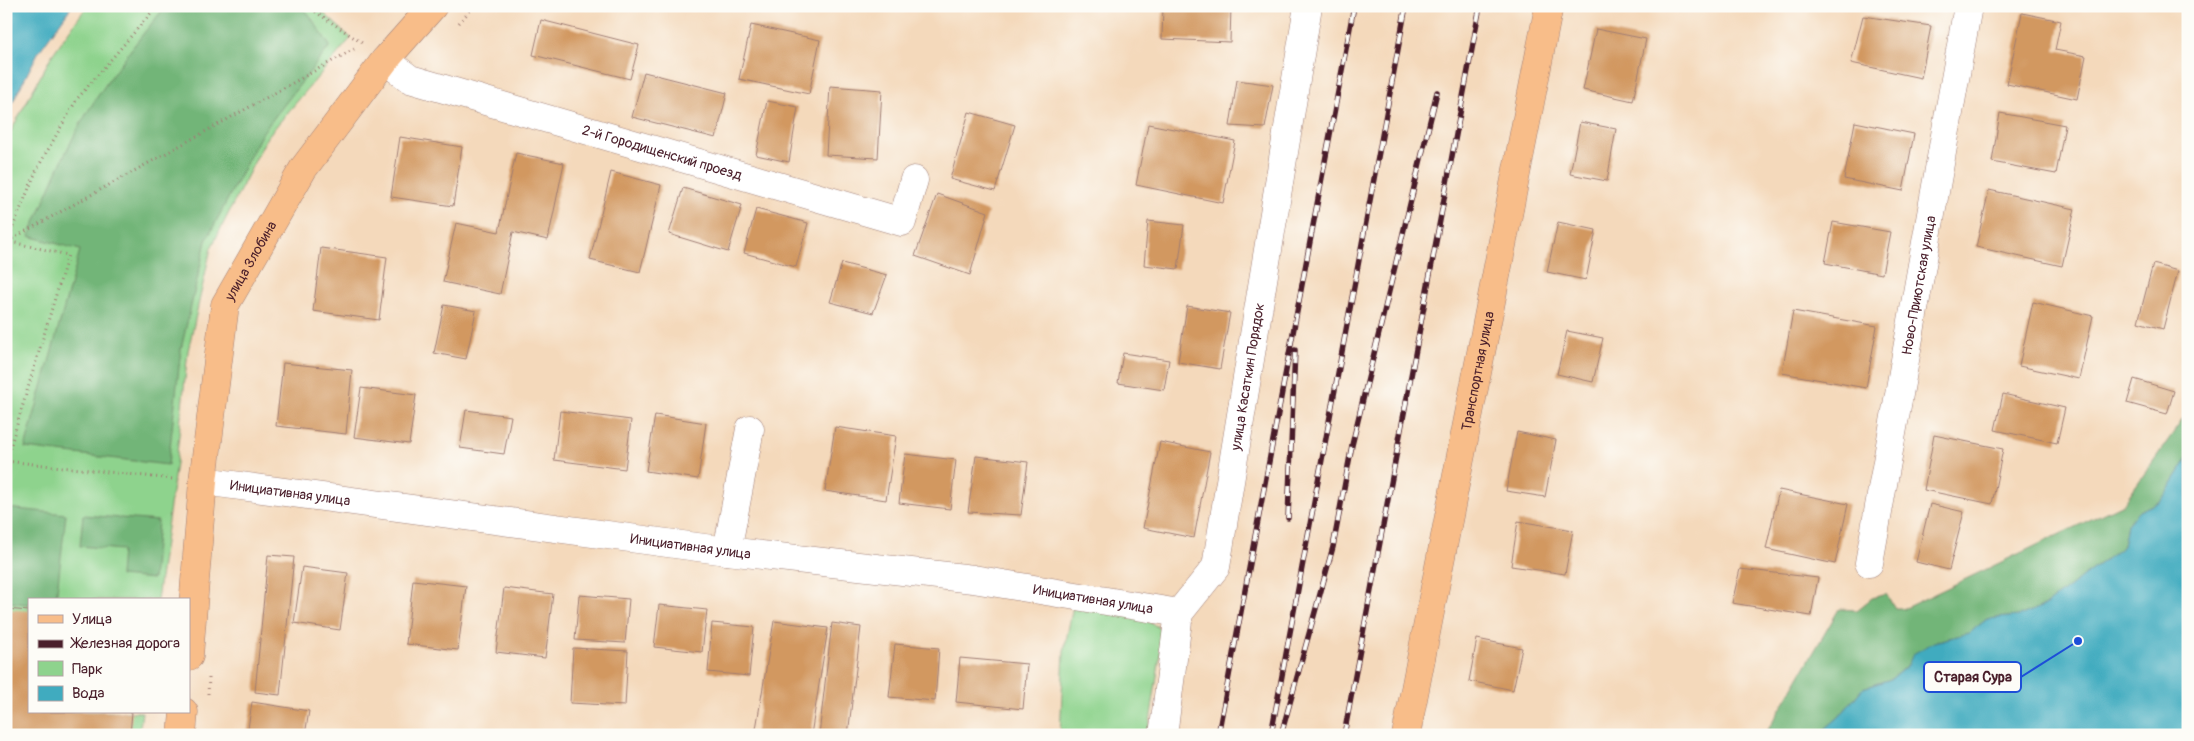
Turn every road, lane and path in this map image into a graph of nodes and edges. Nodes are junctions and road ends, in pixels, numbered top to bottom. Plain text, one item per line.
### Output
1 (157, 6) edge
2 (307, 6) edge
3 (433, 6) edge
4 (474, 6) edge
5 (1308, 6) edge
6 (1548, 6) edge
7 (1968, 6) edge
8 (455, 28) dead end
9 (385, 60) junction
10 (914, 180) dead end
11 (7, 241) edge
12 (750, 429) dead end
13 (191, 480) junction
14 (727, 551) junction
15 (1869, 563) dead end
16 (190, 598) edge
17 (1180, 613) junction
18 (210, 675) dead end
19 (208, 695) dead end
20 (184, 714) edge
21 (182, 735) edge
22 (1164, 735) edge
23 (1406, 735) edge

1 - 11 path
2 - 11 path
3 - 9 main road, улица Злобина
4 - 8 path
5 - 17 street, улица Касаткин Порядок
6 - 23 main road, Транспортная улица
7 - 15 street, Ново-Приютская улица
9 - 10 street, 2-й Городищенский проезд
9 - 13 main road, улица Злобина
11 - 13 path
12 - 14 street
13 - 14 street, Инициативная улица
13 - 16 main road, улица Злобина
14 - 17 street, Инициативная улица
17 - 22 street
18 - 19 path
20 - 21 main road

